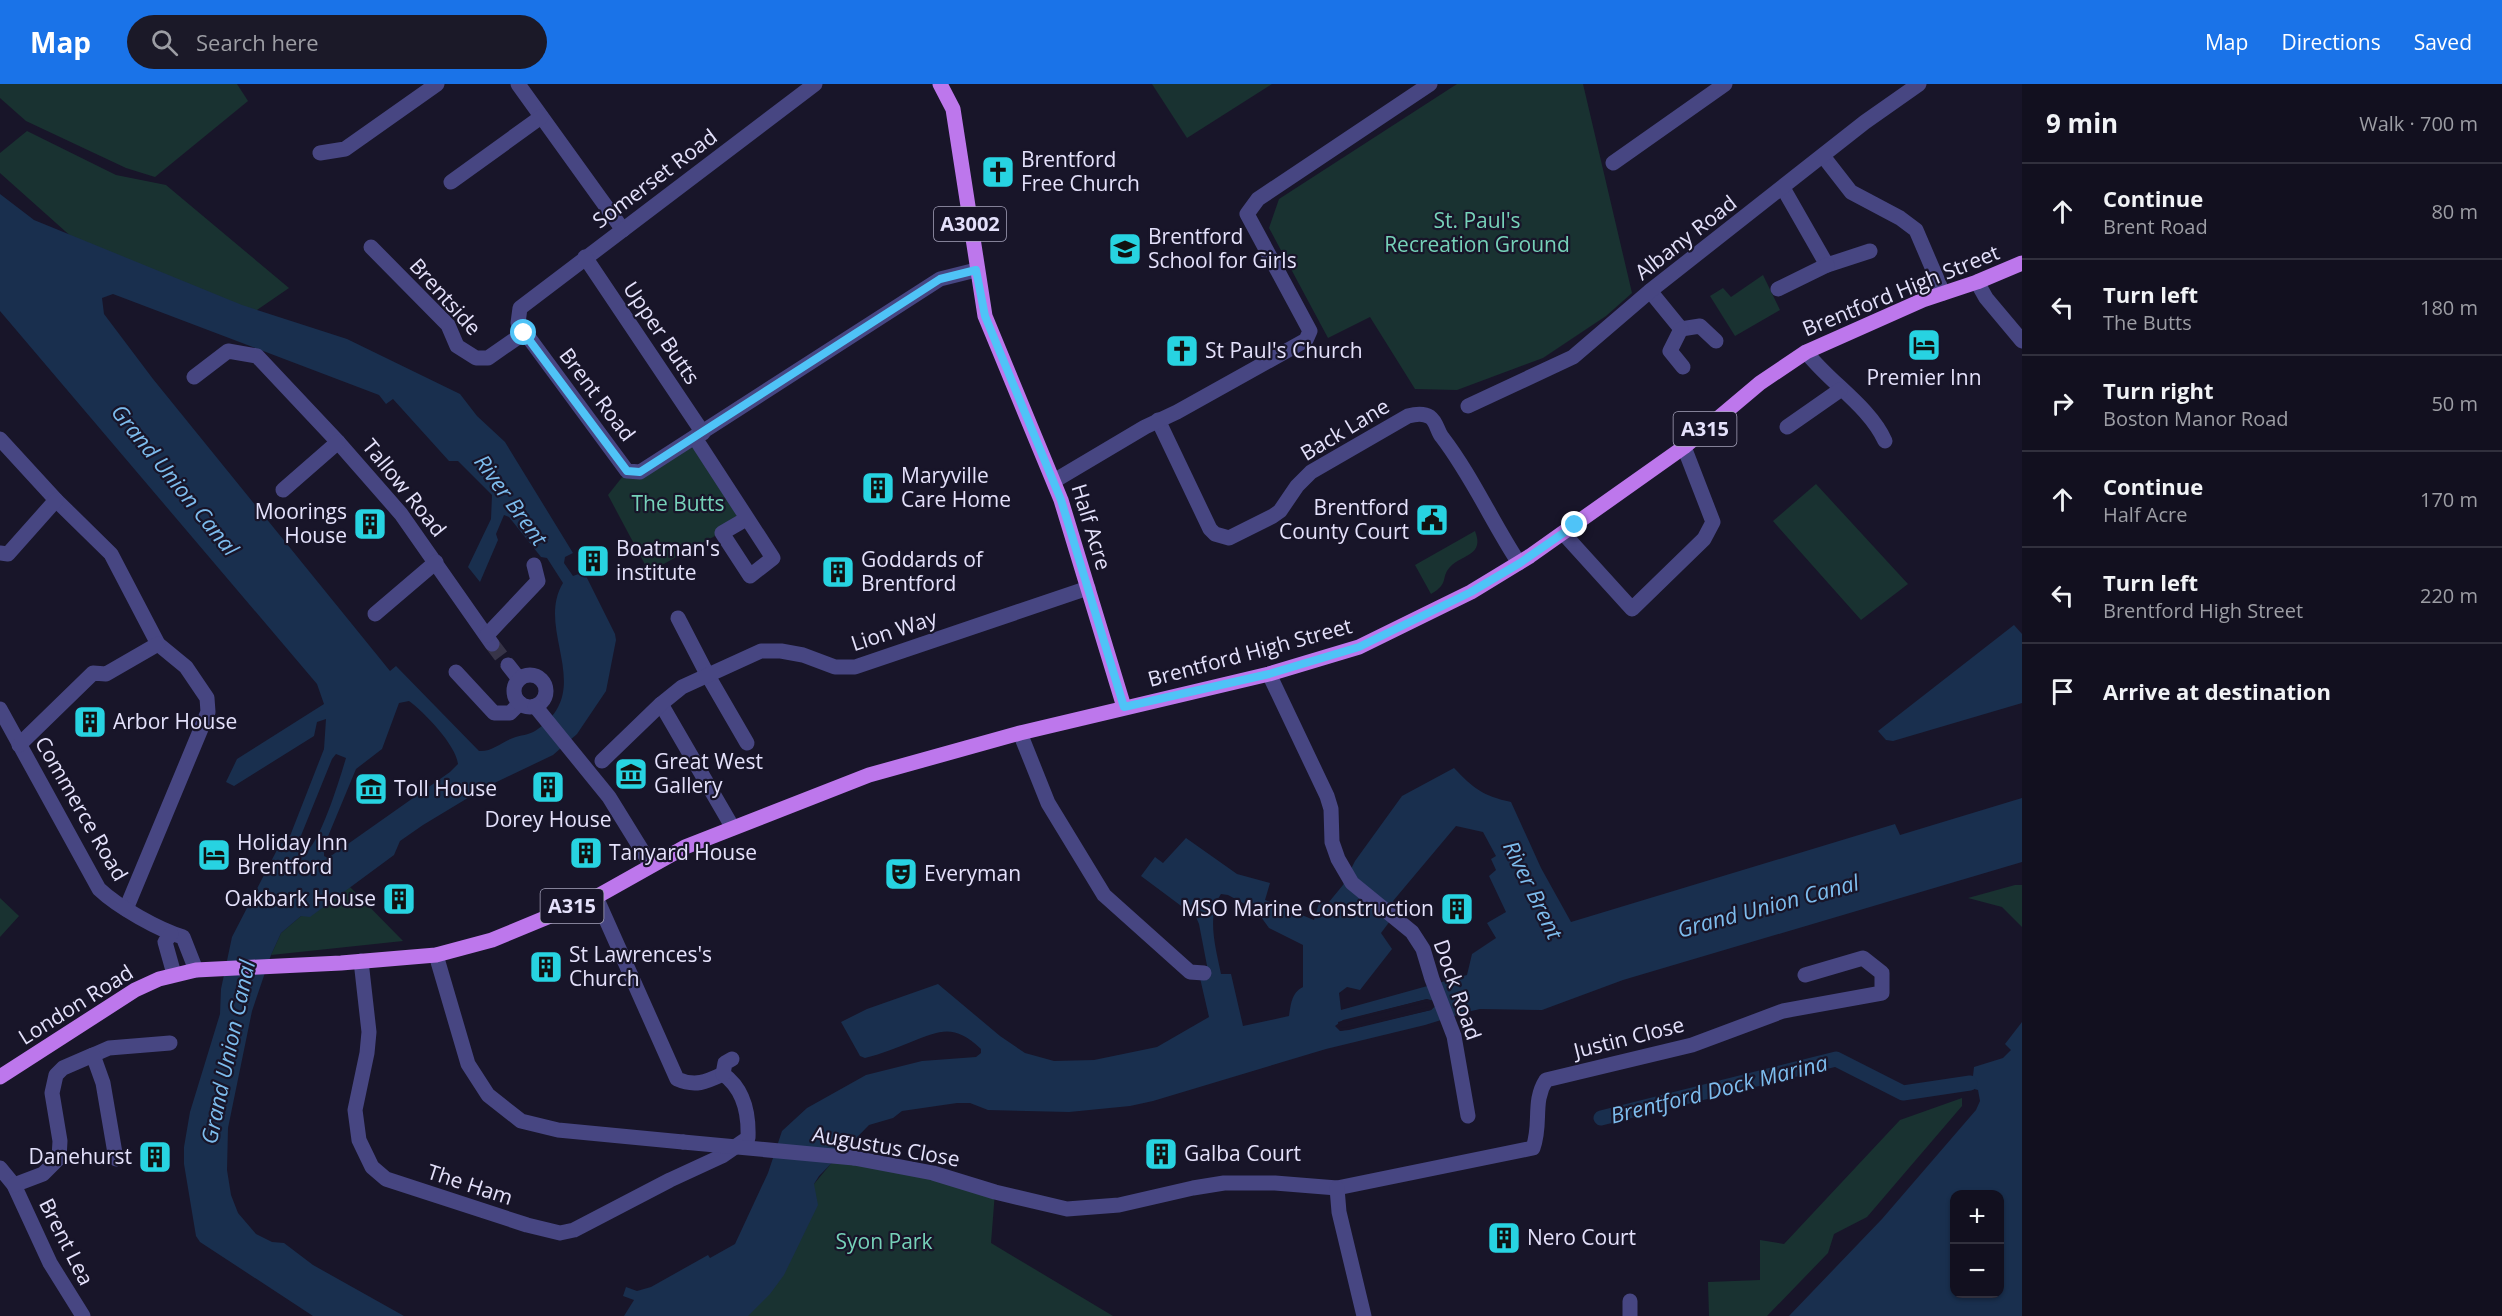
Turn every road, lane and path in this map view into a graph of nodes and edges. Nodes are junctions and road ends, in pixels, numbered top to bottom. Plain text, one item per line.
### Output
1 (437, 84) edge
2 (815, 84) edge
3 (940, 84) edge
4 (1430, 84) edge
5 (1725, 84) edge
6 (1919, 84) edge
7 (520, 87) edge
8 (541, 117) junction
9 (320, 153) dead end
10 (1823, 156) junction
11 (1613, 163) dead end
12 (451, 182) dead end
13 (1783, 188) junction
14 (623, 230) junction
15 (371, 247) dead end
16 (1870, 251) dead end
17 (585, 257) junction
18 (2022, 263) edge
19 (1827, 265) junction
20 (976, 270) junction
21 (1977, 282) junction
22 (1778, 289) dead end
23 (1650, 291) junction
24 (1942, 293) junction
25 (520, 308) joint
26 (1681, 329) junction
27 (524, 333) junction
28 (1716, 341) dead end
29 (2022, 341) edge
30 (1806, 352) junction
31 (1683, 367) dead end
32 (194, 377) dead end
33 (1840, 390) junction
34 (1468, 406) dead end
35 (1158, 420) junction
36 (1787, 428) dead end
37 (699, 435) junction
38 (0, 439) edge
39 (1885, 441) dead end
40 (338, 442) junction
41 (1683, 447) junction
42 (1054, 481) junction
43 (283, 490) dead end
44 (56, 500) junction
45 (746, 519) dead end
46 (1563, 533) junction
47 (0, 553) edge
48 (436, 562) junction
49 (1520, 563) junction
50 (534, 565) dead end
51 (1088, 588) junction
52 (375, 614) dead end
53 (678, 618) dead end
54 (158, 644) junction
55 (508, 665) tunnel mouth
56 (456, 672) dead end
57 (707, 674) junction
58 (1269, 674) junction
59 (519, 680) junction
60 (661, 704) junction
61 (1124, 707) junction
62 (532, 708) junction
63 (0, 709) edge
64 (1020, 733) junction
65 (747, 743) dead end
66 (19, 745) junction
67 (602, 761) dead end
68 (733, 828) junction
69 (651, 865) junction
70 (596, 897) junction
71 (126, 909) junction
72 (171, 934) junction
73 (436, 955) junction
74 (361, 962) junction
75 (212, 969) joint
76 (196, 970) junction
77 (1204, 973) dead end
78 (174, 974) junction
79 (1805, 975) dead end
80 (170, 1042) dead end
81 (93, 1056) junction
82 (732, 1059) dead end
83 (0, 1077) edge
84 (728, 1078) junction
85 (1468, 1116) dead end
86 (116, 1158) dead end
87 (0, 1168) edge
88 (14, 1185) junction
89 (1337, 1188) junction
90 (83, 1316) edge
91 (1364, 1316) edge

1 - 9 street
2 - 14 street, Somerset Road
3 - 20 main road, A3002
4 - 35 street
5 - 11 street
6 - 10 street, Albany Road
7 - 8 street
8 - 12 street
8 - 14 street
10 - 13 street, Albany Road
10 - 24 street
13 - 19 street
13 - 23 street, Albany Road
14 - 17 street, Somerset Road
15 - 27 street, Brentside
16 - 19 street
17 - 25 street, Somerset Road
17 - 37 street, Upper Butts
18 - 21 main road, Brentford High Street / A315
19 - 22 street
20 - 37 street
20 - 42 main road, Half Acre / A3002
21 - 24 main road, Brentford High Street / A315
21 - 29 street
23 - 26 street
23 - 34 street, Albany Road
24 - 30 main road, Brentford High Street / A315
25 - 27 street, Brent Road
26 - 28 street
26 - 31 street
27 - 37 street, Brent Road
30 - 33 street
30 - 41 main road, Brentford High Street / A315
32 - 40 street, Tallow Road
33 - 36 street
33 - 39 street
35 - 42 street
35 - 49 street, Back Lane
37 - 45 street
38 - 44 street
40 - 43 street, Tallow Road
40 - 48 street, Tallow Road
41 - 46 main road, Brentford High Street / A315
41 - 46 street
42 - 51 main road, Half Acre / A3002
44 - 47 street
44 - 54 street
46 - 49 main road, Brentford High Street / A315
48 - 50 street, Tallow Road
48 - 52 street, Tallow Road
49 - 58 main road, Brentford High Street / A315
51 - 57 street, Lion Way
51 - 61 main road, Half Acre / A3002
53 - 57 street
54 - 66 street
54 - 71 street
55 - 59 street
56 - 62 street
57 - 60 street, Lion Way
57 - 65 street
58 - 61 main road, Brentford High Street / A315
58 - 85 street, Dock Road
59 - 62 street
59 - 62 street
60 - 67 street, Lion Way
60 - 68 street
61 - 64 main road, Brentford High Street / A315
62 - 69 street
63 - 66 street, Commerce Road
64 - 68 main road, Brentford High Street / A315
64 - 77 street
66 - 71 street, Commerce Road
68 - 69 main road, Brentford High Street / A315
69 - 70 main road, Brentford High Street / A315
70 - 73 main road, Brentford High Street / A315
70 - 84 street
71 - 72 street, Commerce Road
72 - 76 street, Commerce Road
72 - 78 street
73 - 74 main road, Brentford High Street / A315
73 - 89 street, Augustus Close, bridge
74 - 75 main road, Brentford High Street / A315
74 - 84 street, The Ham
75 - 76 main road, London Road / A315
76 - 78 main road, London Road / A315
78 - 83 main road, London Road / A315
79 - 89 street, Justin Close
80 - 81 street, Brent Lea
81 - 86 street
81 - 88 street, Brent Lea
82 - 84 street
87 - 88 street, Brent Lea
88 - 90 street, Brent Lea
89 - 91 street

